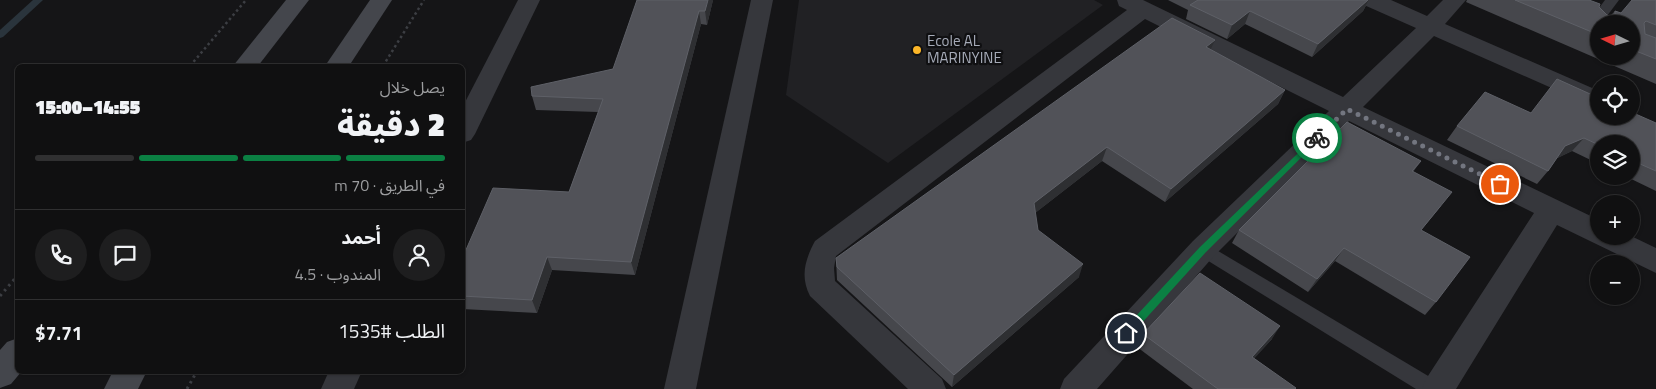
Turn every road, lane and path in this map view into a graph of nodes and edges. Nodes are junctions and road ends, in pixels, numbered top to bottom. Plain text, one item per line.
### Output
1 (246, 0) edge
2 (298, 0) edge
3 (381, 0) edge
4 (424, 0) edge
5 (529, 0) edge
6 (762, 0) edge
7 (1372, 0) edge
8 (1455, 0) edge
9 (1612, 0) edge
10 (1134, 4) edge
11 (1601, 15) edge
12 (1431, 26) junction
13 (192, 64) edge
14 (247, 64) edge
15 (337, 64) edge
16 (384, 64) edge
17 (1590, 97) edge
18 (1347, 109) junction
19 (465, 128) edge
20 (1552, 209) junction
21 (1590, 228) edge
22 (1624, 245) edge
23 (1203, 249) junction
24 (1656, 261) edge
25 (15, 278) edge
26 (0, 296) edge
27 (15, 356) edge
28 (0, 374) edge
29 (130, 374) edge
30 (195, 374) edge
31 (344, 374) edge
32 (120, 389) edge
33 (187, 389) edge
34 (337, 389) edge
35 (680, 389) edge
36 (930, 389) edge
37 (1076, 389) edge
38 (1434, 389) edge
39 (1438, 389) edge

1 - 13 path
2 - 14 main road
3 - 15 main road
4 - 16 path
5 - 19 street
6 - 35 street
7 - 12 street
8 - 12 street
9 - 11 lane
10 - 18 street
10 - 36 street
12 - 17 street
12 - 18 street
18 - 20 street
18 - 23 street
20 - 21 street
20 - 39 street
22 - 24 street
23 - 37 street
23 - 38 lane
25 - 26 path
27 - 28 main road
29 - 32 main road
30 - 33 path
31 - 34 street

